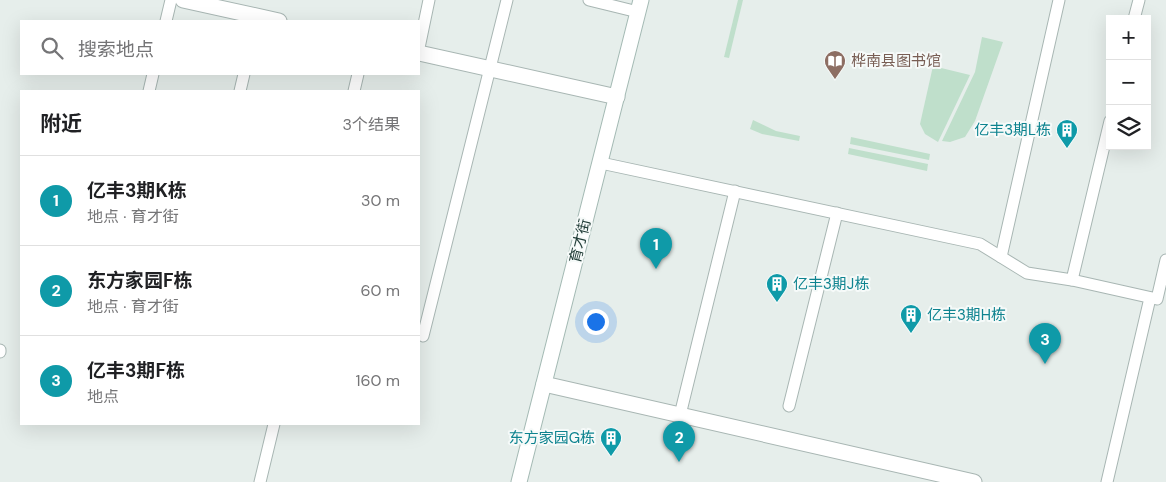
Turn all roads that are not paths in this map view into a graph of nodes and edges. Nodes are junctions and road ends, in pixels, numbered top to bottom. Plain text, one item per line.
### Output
1 (171, 0) edge
2 (183, 0) edge
3 (429, 0) edge
4 (508, 0) edge
5 (589, 0) edge
6 (1059, 0) edge
7 (1139, 0) edge
8 (639, 6) edge
9 (1135, 15) edge
10 (258, 19) edge
11 (166, 20) edge
12 (420, 43) edge
13 (420, 52) edge
14 (491, 69) junction
15 (153, 75) edge
16 (244, 75) edge
17 (358, 75) edge
18 (149, 90) edge
19 (240, 90) edge
20 (354, 90) edge
21 (617, 96) junction
22 (1106, 138) edge
23 (600, 162) junction
24 (735, 192) junction
25 (837, 213) junction
26 (1001, 257) junction
27 (1166, 260) edge
28 (1072, 280) junction
29 (1150, 298) junction
30 (423, 336) dead end
31 (544, 384) junction
32 (789, 406) dead end
33 (680, 415) junction
34 (274, 425) edge
35 (260, 482) edge
36 (520, 482) edge
37 (974, 482) edge
38 (1107, 482) edge

1 - 11 lane
2 - 10 street
3 - 12 lane
4 - 14 lane
5 - 8 lane
6 - 26 lane
7 - 9 lane
8 - 21 street, 育才街
13 - 14 street
14 - 21 street
14 - 30 lane
15 - 18 lane
16 - 19 lane
17 - 20 lane
21 - 23 street, 育才街
22 - 28 lane
23 - 24 lane
23 - 31 street, 育才街
24 - 25 lane
24 - 33 lane
25 - 26 lane
25 - 32 lane
26 - 28 lane
27 - 29 lane
28 - 29 lane
29 - 38 lane
31 - 33 street
31 - 36 street, 育才街
33 - 37 street
34 - 35 lane

